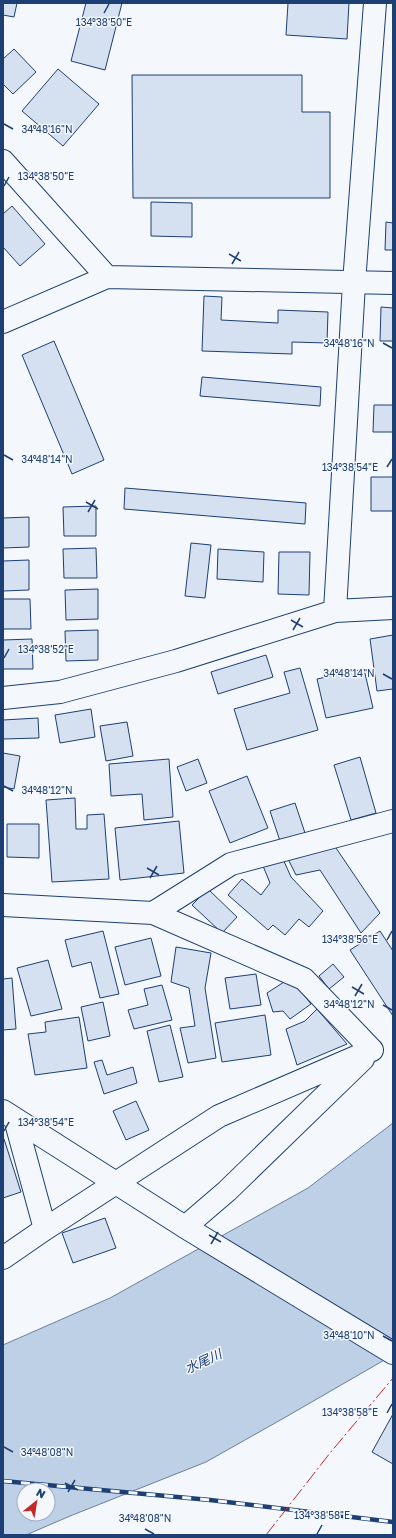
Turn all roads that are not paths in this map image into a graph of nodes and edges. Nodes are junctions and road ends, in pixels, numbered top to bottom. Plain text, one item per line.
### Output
1 (375, 3) edge
2 (3, 161) edge
3 (107, 277) junction
4 (354, 283) junction
5 (393, 283) edge
6 (3, 322) edge
7 (393, 608) edge
8 (335, 611) junction
9 (3, 698) edge
10 (393, 821) edge
11 (3, 905) edge
12 (153, 913) junction
13 (372, 1050) junction
14 (9, 1115) edge
15 (116, 1182) junction
16 (185, 1227) junction
17 (45, 1229) junction
18 (3, 1258) edge
19 (393, 1353) edge

1 - 4 street
2 - 3 street
3 - 4 street
3 - 6 street
4 - 5 street
4 - 8 street
7 - 8 street
8 - 9 street
10 - 12 street
11 - 12 street
12 - 13 street
13 - 15 street
13 - 16 street
14 - 15 street
14 - 17 street
15 - 16 street
15 - 17 street
16 - 19 street
17 - 18 street

